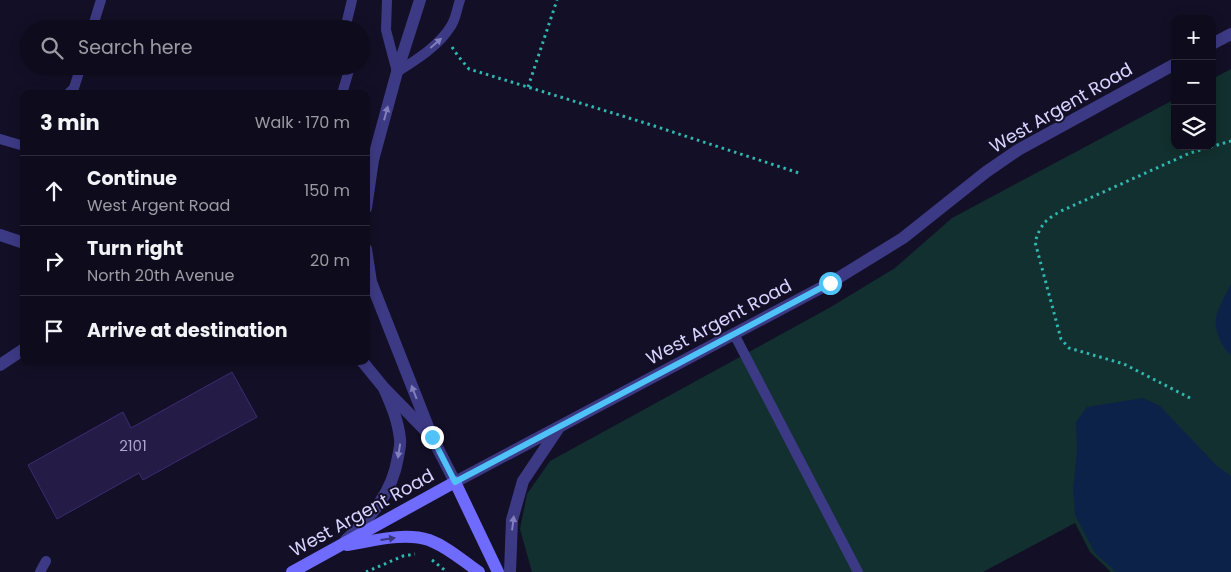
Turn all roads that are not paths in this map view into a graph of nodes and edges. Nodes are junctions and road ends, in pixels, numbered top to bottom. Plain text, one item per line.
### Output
1 (101, 0) edge
2 (352, 0) edge
3 (387, 0) edge
4 (420, 0) edge
5 (460, 0) edge
6 (95, 20) edge
7 (347, 20) edge
8 (1231, 34) edge
9 (1216, 42) edge
10 (1171, 66) edge
11 (397, 72) junction
12 (77, 75) edge
13 (348, 75) edge
14 (71, 90) edge
15 (343, 90) edge
16 (0, 139) edge
17 (20, 145) edge
18 (370, 165) edge
19 (0, 235) edge
20 (20, 242) edge
21 (370, 275) edge
22 (734, 334) junction
23 (20, 352) edge
24 (0, 365) edge
25 (365, 365) edge
26 (384, 388) junction
27 (559, 427) junction
28 (432, 437) junction
29 (455, 482) junction
30 (340, 546) junction
31 (46, 561) dead end
32 (40, 572) edge
33 (292, 572) edge
34 (479, 572) edge
35 (498, 572) edge
36 (510, 572) edge
37 (858, 572) edge

1 - 6 lane
2 - 7 lane
3 - 11 lane
4 - 11 street
11 -> 5 lane
8 - 9 street
10 - 22 street, West Argent Road
18 -> 11 street
12 - 14 lane
13 - 15 lane
16 - 17 lane
19 - 20 street
28 -> 21 street
22 - 27 street, West Argent Road
22 - 37 lane
23 - 24 street
25 - 26 street
26 - 28 street
26 -> 30 street
27 - 29 street, West Argent Road
36 -> 27 street
28 - 29 street
29 - 30 main road, West Argent Road
29 - 35 main road
30 - 33 main road, West Argent Road
30 -> 34 main road
31 - 32 lane

